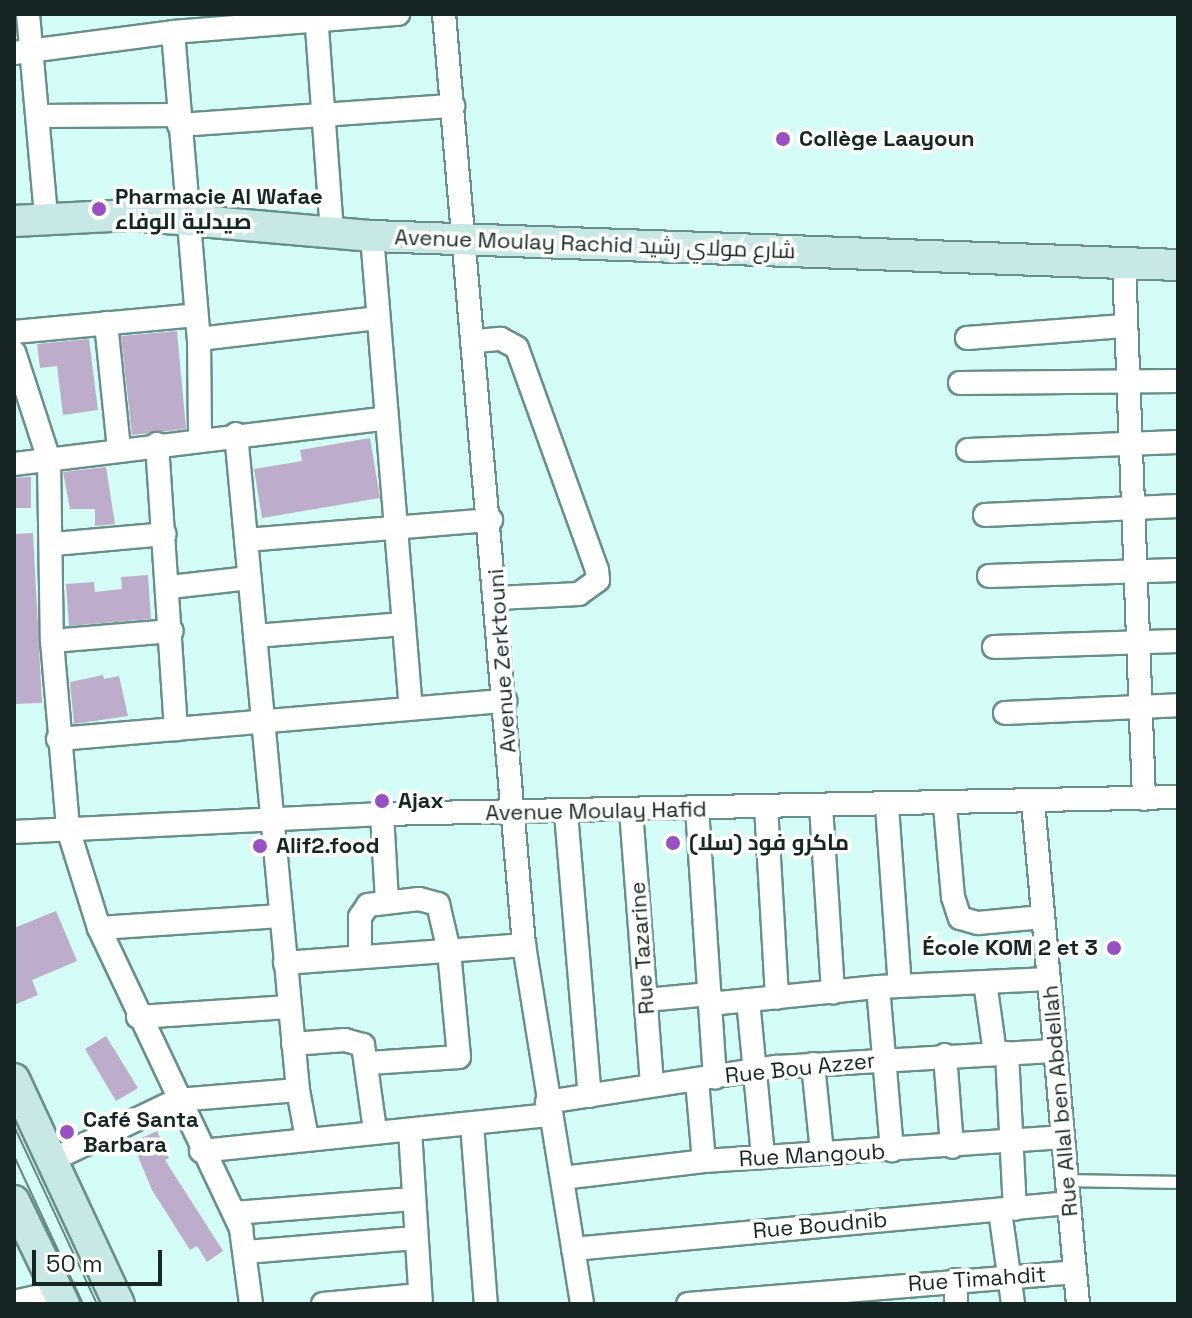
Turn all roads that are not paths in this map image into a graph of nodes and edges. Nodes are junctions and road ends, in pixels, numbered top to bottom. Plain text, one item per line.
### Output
1 (28, 14) edge
2 (398, 14) edge
3 (444, 14) edge
4 (316, 18) edge
5 (220, 21) edge
6 (173, 32) junction
7 (23, 52) edge
8 (453, 106) junction
9 (323, 115) junction
10 (39, 116) junction
11 (178, 120) junction
12 (46, 217) junction
13 (190, 218) junction
14 (14, 221) edge
15 (332, 230) junction
16 (372, 236) junction
17 (465, 239) junction
18 (1124, 263) junction
19 (1178, 265) edge
20 (196, 315) junction
21 (377, 318) junction
22 (106, 323) junction
23 (1124, 326) junction
24 (14, 332) edge
25 (967, 338) dead end
26 (199, 339) junction
27 (476, 341) junction
28 (14, 352) edge
29 (1129, 381) junction
30 (1178, 381) edge
31 (960, 383) dead end
32 (386, 418) junction
33 (236, 434) junction
34 (200, 439) junction
35 (1178, 442) edge
36 (157, 444) junction
37 (1132, 445) junction
38 (119, 449) junction
39 (968, 450) dead end
40 (49, 460) junction
41 (14, 464) edge
42 (1178, 506) edge
43 (1134, 507) junction
44 (985, 515) dead end
45 (491, 520) junction
46 (395, 526) junction
47 (165, 534) junction
48 (246, 540) junction
49 (54, 544) junction
50 (1137, 570) junction
51 (1178, 570) edge
52 (989, 576) dead end
53 (249, 578) junction
54 (170, 587) junction
55 (497, 598) junction
56 (404, 624) junction
57 (172, 631) junction
58 (255, 636) junction
59 (52, 641) junction
60 (1178, 641) edge
61 (1140, 642) junction
62 (994, 647) dead end
63 (505, 701) junction
64 (1142, 705) junction
65 (1178, 705) edge
66 (411, 707) junction
67 (1005, 713) dead end
68 (262, 720) junction
69 (176, 729) junction
70 (58, 739) junction
71 (1178, 797) edge
72 (1144, 799) junction
73 (1033, 802) junction
74 (766, 806) junction
75 (821, 806) junction
76 (887, 806) junction
77 (945, 806) junction
78 (697, 808) junction
79 (631, 811) junction
80 (566, 813) junction
81 (382, 814) junction
82 (513, 814) junction
83 (271, 820) junction
84 (68, 829) junction
85 (14, 832) edge
86 (387, 901) junction
87 (281, 916) junction
88 (1043, 917) junction
89 (99, 928) junction
90 (524, 945) junction
91 (449, 951) junction
92 (360, 957) junction
93 (285, 963) junction
94 (1049, 979) junction
95 (985, 982) junction
96 (900, 986) junction
97 (878, 987) junction
98 (833, 993) junction
99 (777, 998) junction
100 (710, 999) junction
101 (646, 1000) junction
102 (748, 1000) junction
103 (289, 1007) junction
104 (138, 1017) junction
105 (293, 1044) junction
106 (1055, 1051) junction
107 (1001, 1053) junction
108 (945, 1055) junction
109 (884, 1059) junction
110 (369, 1063) junction
111 (813, 1064) junction
112 (755, 1069) junction
113 (14, 1079) edge
114 (706, 1079) junction
115 (652, 1085) junction
116 (298, 1090) junction
117 (590, 1096) junction
118 (177, 1100) junction
119 (548, 1109) junction
120 (472, 1124) junction
121 (375, 1130) junction
122 (410, 1130) junction
123 (1062, 1137) junction
124 (307, 1138) junction
125 (1011, 1140) junction
126 (952, 1147) junction
127 (892, 1150) junction
128 (201, 1151) junction
129 (822, 1153) junction
130 (763, 1157) junction
131 (52, 1160) junction
132 (704, 1161) junction
133 (562, 1178) junction
134 (1178, 1182) edge
135 (1067, 1192) junction
136 (412, 1199) junction
137 (14, 1201) edge
138 (1008, 1210) junction
139 (234, 1213) junction
140 (415, 1238) junction
141 (573, 1249) junction
142 (246, 1252) junction
143 (1075, 1272) junction
144 (1008, 1274) junction
145 (956, 1280) junction
146 (899, 1294) edge
147 (61, 1298) edge
148 (834, 1298) edge
149 (420, 1299) edge
150 (14, 1302) edge
151 (714, 1303) edge
152 (119, 1304) edge
153 (251, 1304) edge
154 (323, 1304) edge
155 (486, 1304) edge
156 (582, 1304) edge
157 (688, 1304) edge
158 (956, 1304) edge
159 (1013, 1304) edge
160 (1078, 1304) edge

1 - 7 street
2 - 4 street
3 - 8 street, Avenue Zerktouni
4 - 5 street
4 - 9 street
5 - 6 street
6 - 7 street
6 - 11 street
7 - 10 street
8 - 9 street
8 - 17 street, Avenue Zerktouni
9 - 11 street
9 - 15 street
10 - 11 street
10 - 12 street
11 - 13 street
12 - 13 street, Avenue Moulay Rachid شارع مولاي رشيد
12 - 14 street, Avenue Moulay Rachid شارع مولاي رشيد
13 - 15 street, Avenue Moulay Rachid شارع مولاي رشيد
13 - 20 street
15 - 16 street, Avenue Moulay Rachid شارع مولاي رشيد
16 - 17 street, Avenue Moulay Rachid شارع مولاي رشيد
16 - 21 street
17 - 18 street, Avenue Moulay Rachid شارع مولاي رشيد
17 - 27 street, Avenue Zerktouni
18 - 19 street, Avenue Moulay Rachid شارع مولاي رشيد
18 - 23 street
20 - 22 street
20 - 26 street
21 - 26 street
21 - 32 street
22 - 24 street
22 - 38 street
23 - 25 street
23 - 29 street
26 - 34 street
27 - 45 street, Avenue Zerktouni
27 - 55 street
28 - 40 street
29 - 30 street
29 - 31 street
29 - 37 street
32 - 33 street
32 - 46 street
33 - 34 street
33 - 48 street
34 - 36 street
35 - 37 street
36 - 38 street
36 - 47 street
37 - 39 street
37 - 43 street
38 - 40 street
40 - 41 street
40 - 49 street
42 - 43 street
43 - 44 street
43 - 50 street
45 - 46 street
45 - 55 street, Avenue Zerktouni
46 - 48 street
46 - 56 street
47 - 49 street
47 - 54 street
48 - 53 street
49 - 59 street
50 - 51 street
50 - 52 street
50 - 61 street
53 - 54 street
53 - 58 street
54 - 57 street
55 - 63 street, Avenue Zerktouni
56 - 58 street
56 - 66 street
57 - 59 street
57 - 69 street
58 - 68 street
59 - 70 street
60 - 61 street
61 - 62 street
61 - 64 street
63 - 66 street
63 - 82 street, Avenue Zerktouni
64 - 65 street
64 - 67 street
64 - 72 street
66 - 68 street
68 - 69 street
68 - 83 street
69 - 70 street
70 - 84 street
71 - 72 street, Avenue Moulay Hafid
72 - 73 street, Avenue Moulay Hafid
73 - 77 street, Avenue Moulay Hafid
73 - 88 street, Rue Allal ben Abdellah
74 - 75 street, Avenue Moulay Hafid
74 - 78 street, Avenue Moulay Hafid
74 - 99 street
75 - 76 street, Avenue Moulay Hafid
75 - 98 street
76 - 77 street, Avenue Moulay Hafid
76 - 96 street
77 - 88 street
78 - 79 street, Avenue Moulay Hafid
78 - 100 street
79 - 80 street, Avenue Moulay Hafid
79 - 101 street, Rue Tazarine
80 - 82 street, Avenue Moulay Hafid
80 - 117 street
81 - 82 street, Avenue Moulay Hafid
81 - 83 street, Avenue Moulay Hafid
81 - 86 street
82 - 90 street, Avenue Zerktouni
83 - 84 street, Avenue Moulay Hafid
83 - 87 street
84 - 85 street, Avenue Moulay Hafid
84 - 89 street
86 - 91 street
86 - 92 street
87 - 89 street
87 - 93 street
88 - 94 street, Rue Allal ben Abdellah
89 - 104 street
90 - 91 street
90 - 119 street, Avenue Zerktouni
91 - 92 street
91 - 110 street
92 - 93 street
93 - 103 street
94 - 95 street
94 - 106 street, Rue Allal ben Abdellah
95 - 96 street
95 - 107 street
96 - 97 street
97 - 98 street
97 - 109 street
98 - 99 street
99 - 102 street
100 - 101 street
100 - 102 street
100 - 114 street
101 - 115 street, Rue Tazarine
102 - 112 street
103 - 104 street
103 - 105 street
104 - 118 street
105 - 110 street
105 - 116 street
106 - 107 street, Rue Bou Azzer
106 - 123 street, Rue Allal ben Abdellah
107 - 108 street, Rue Bou Azzer
107 - 125 street
108 - 109 street, Rue Bou Azzer
108 - 126 street
109 - 111 street, Rue Bou Azzer
109 - 127 street
110 - 121 street
111 - 112 street, Rue Bou Azzer
111 - 129 street
112 - 114 street, Rue Bou Azzer
112 - 130 street
113 - 131 street
114 - 115 street, Rue Bou Azzer
114 - 132 street
115 - 117 street, Rue Bou Azzer
116 - 118 street
116 - 124 street
117 - 119 street, Rue Bou Azzer
118 - 128 street
118 - 131 street
119 - 120 street, Rue Bou Azzer
119 - 133 street, Avenue Zerktouni
120 - 122 street, Rue Bou Azzer
120 - 155 street
121 - 122 street, Rue Bou Azzer
121 - 124 street, Rue Bou Azzer
122 - 136 street
123 - 125 street, Rue Mangoub
123 - 135 street, Rue Allal ben Abdellah
124 - 128 street, Rue Bou Azzer
125 - 126 street, Rue Mangoub
125 - 138 street
126 - 127 street, Rue Mangoub
127 - 129 street, Rue Mangoub
128 - 139 street
129 - 130 street, Rue Mangoub
130 - 132 street, Rue Mangoub
131 - 152 street
132 - 133 street, Rue Mangoub
133 - 141 street, Avenue Zerktouni
134 - 135 lane
135 - 138 street, Rue Boudnib
135 - 143 street, Rue Allal ben Abdellah
136 - 139 street
136 - 140 street
137 - 147 street
138 - 141 street, Rue Boudnib
138 - 144 street
139 - 142 street
140 - 142 street
140 - 149 street
141 - 156 street, Avenue Zerktouni
142 - 153 street
143 - 144 street, Rue Timahdit
143 - 160 street, Rue Allal ben Abdellah
144 - 145 street, Rue Timahdit
144 - 159 street
145 - 146 street, Rue Timahdit
145 - 158 street
146 - 148 street, Rue Timahdit
147 - 150 street
148 - 151 street, Rue Timahdit
149 - 154 street
151 - 157 street, Rue Timahdit

